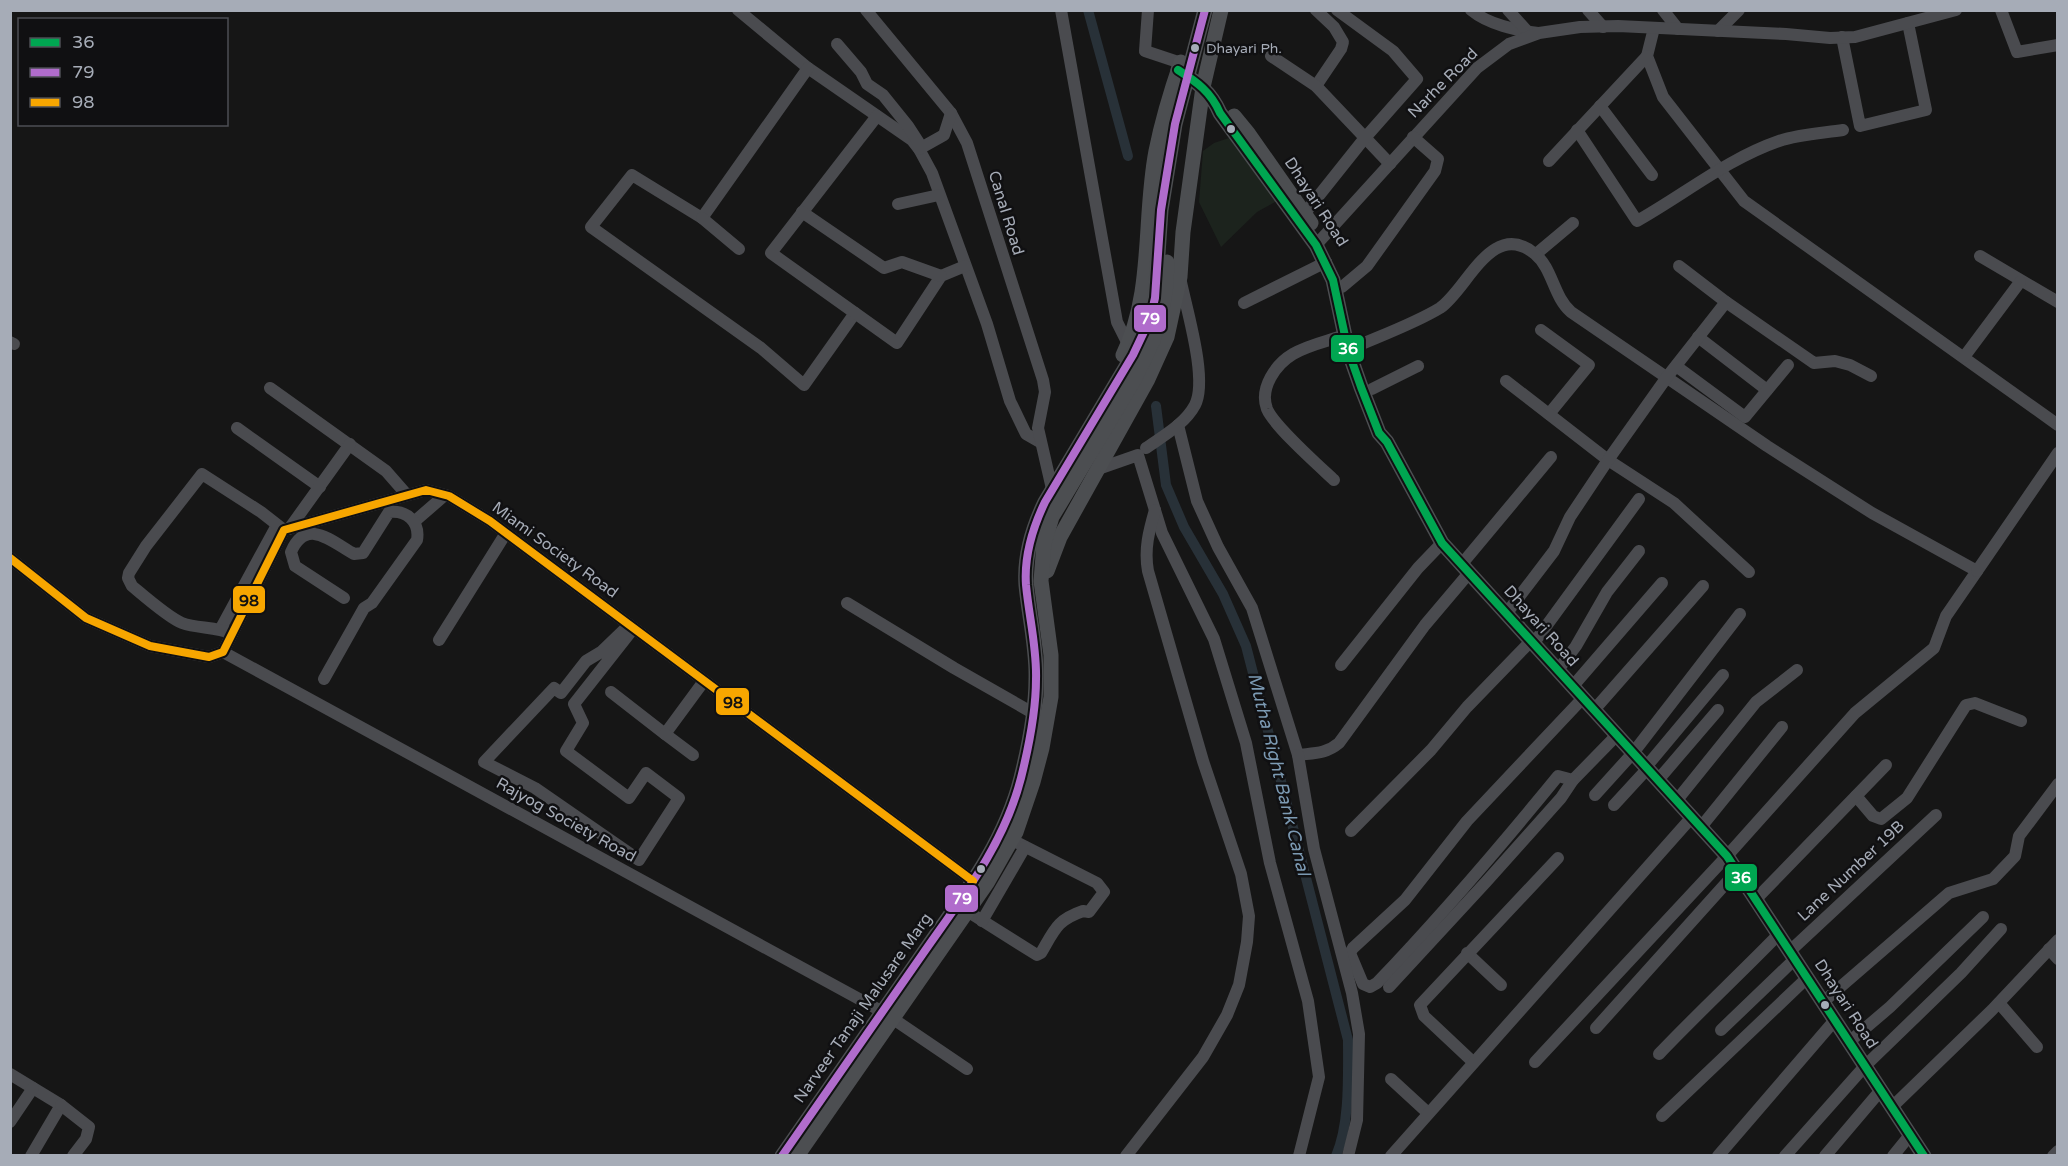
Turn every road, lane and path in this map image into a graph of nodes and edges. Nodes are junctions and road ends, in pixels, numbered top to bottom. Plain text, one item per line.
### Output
1 (738, 10) edge
2 (866, 10) edge
3 (1061, 10) edge
4 (1148, 10) edge
5 (1197, 10) edge
6 (1205, 10) edge
7 (1215, 10) edge
8 (1221, 10) edge
9 (1316, 10) edge
10 (1337, 10) edge
11 (1471, 10) edge
12 (1508, 10) edge
13 (1588, 10) edge
14 (1663, 10) edge
15 (1739, 10) edge
16 (1956, 10) edge
17 (2001, 10) edge
18 (1908, 23) junction
19 (1603, 27) junction
20 (1654, 28) junction
21 (1678, 29) junction
22 (1719, 31) junction
23 (1533, 32) junction
24 (1842, 37) junction
25 (837, 44) dead end
26 (2058, 45) edge
27 (1271, 56) dead end
28 (1647, 56) junction
29 (1179, 67) junction
30 (808, 68) junction
31 (1316, 86) junction
32 (1203, 87) junction
33 (1216, 103) junction
34 (1600, 106) junction
35 (951, 113) junction
36 (877, 116) junction
37 (1577, 130) junction
38 (1843, 130) dead end
39 (1413, 137) junction
40 (1364, 139) junction
41 (919, 149) junction
42 (1549, 161) dead end
43 (1390, 164) junction
44 (1718, 169) junction
45 (1652, 176) dead end
46 (939, 195) junction
47 (898, 204) dead end
48 (802, 212) junction
49 (1305, 213) junction
50 (702, 218) junction
51 (1573, 223) dead end
52 (1319, 242) junction
53 (739, 249) dead end
54 (1536, 254) junction
55 (1980, 256) dead end
56 (1326, 262) junction
57 (965, 266) junction
58 (1679, 266) dead end
59 (1167, 275) junction
60 (941, 276) junction
61 (2020, 282) junction
62 (1342, 287) junction
63 (1726, 302) junction
64 (2058, 302) edge
65 (1244, 303) dead end
66 (855, 313) junction
67 (1541, 330) dead end
68 (1698, 337) junction
69 (1128, 344) junction
70 (1350, 344) junction
71 (1964, 357) junction
72 (1788, 365) dead end
73 (1418, 366) dead end
74 (1676, 366) junction
75 (1871, 376) dead end
76 (1667, 377) junction
77 (1506, 381) dead end
78 (270, 388) dead end
79 (1372, 389) junction
80 (1767, 390) junction
81 (1549, 414) junction
82 (1178, 425) junction
83 (2058, 425) edge
84 (237, 428) dead end
85 (1388, 442) junction
86 (350, 444) junction
87 (1042, 448) junction
88 (1142, 451) junction
89 (2058, 453) edge
90 (1551, 458) dead end
91 (1608, 460) junction
92 (1098, 469) junction
93 (1064, 471) junction
94 (1334, 480) dead end
95 (320, 487) junction
96 (1052, 489) junction
97 (407, 495) junction
98 (445, 495) junction
99 (1639, 499) dead end
100 (1155, 510) junction
101 (415, 521) junction
102 (283, 528) junction
103 (506, 533) junction
104 (1442, 543) junction
105 (1639, 551) dead end
106 (10, 558) edge
107 (1465, 569) junction
108 (1977, 571) junction
109 (1749, 572) dead end
110 (1662, 583) dead end
111 (1703, 586) dead end
112 (1043, 592) junction
113 (344, 598) dead end
114 (847, 603) dead end
115 (1506, 614) junction
116 (1740, 614) dead end
117 (631, 627) junction
118 (226, 632) junction
119 (439, 640) dead end
120 (1531, 641) junction
121 (223, 652) junction
122 (588, 660) junction
123 (1341, 665) dead end
124 (602, 669) junction
125 (1558, 670) junction
126 (1797, 670) dead end
127 (1723, 675) dead end
128 (324, 679) dead end
129 (704, 681) junction
130 (611, 692) dead end
131 (1578, 692) junction
132 (1594, 710) junction
133 (1718, 710) dead end
134 (1033, 712) junction
135 (2021, 721) dead end
136 (1782, 727) dead end
137 (665, 734) junction
138 (1617, 735) junction
139 (1633, 753) junction
140 (693, 755) dead end
141 (1298, 755) junction
142 (1886, 765) dead end
143 (1651, 772) junction
144 (1573, 780) junction
145 (2058, 784) edge
146 (1595, 795) dead end
147 (1856, 796) junction
148 (1677, 800) junction
149 (1614, 805) dead end
150 (1936, 815) dead end
151 (1696, 822) junction
152 (1351, 831) dead end
153 (1018, 844) junction
154 (1727, 856) junction
155 (1558, 858) dead end
156 (1737, 871) junction
157 (973, 881) junction
158 (1756, 899) junction
159 (968, 911) junction
160 (1983, 917) dead end
161 (982, 921) junction
162 (2001, 929) dead end
163 (1779, 934) junction
164 (2053, 944) edge
165 (1467, 953) junction
166 (1792, 955) junction
167 (2058, 959) edge
168 (1807, 978) junction
169 (1501, 985) dead end
170 (1389, 987) dead end
171 (1823, 1002) junction
172 (1999, 1004) junction
173 (888, 1016) junction
174 (1835, 1020) junction
175 (1596, 1028) dead end
176 (1721, 1030) dead end
177 (1849, 1042) junction
178 (2037, 1047) dead end
179 (1659, 1054) dead end
180 (1473, 1062) junction
181 (1535, 1062) dead end
182 (1865, 1066) junction
183 (967, 1069) dead end
184 (10, 1074) edge
185 (1391, 1079) dead end
186 (33, 1088) junction
187 (1881, 1090) junction
188 (60, 1105) junction
189 (1892, 1107) junction
190 (1428, 1113) junction
191 (1662, 1116) dead end
192 (10, 1122) edge
193 (1910, 1135) junction
194 (793, 1151) edge
195 (2058, 1151) edge
196 (31, 1155) edge
197 (73, 1155) edge
198 (1126, 1155) edge
199 (1299, 1155) edge
200 (1348, 1155) edge
201 (1391, 1155) edge
202 (1718, 1155) edge
203 (1785, 1155) edge
204 (1825, 1155) edge
205 (1893, 1155) edge
206 (1924, 1155) edge
207 (2053, 1155) edge

1 - 30 street
2 - 35 street, Canal Road
3 - 69 street
4 - 29 street
5 - 29 main road
6 - 59 main road
7 - 59 main road
8 - 32 main road
9 - 31 street
10 - 40 street
11 - 23 street
12 - 23 street
13 - 19 street
14 - 21 street
15 - 22 street
16 - 18 street, Narhe Road
17 - 26 street
18 - 24 street, Narhe Road
18 - 24 street
19 - 20 street, Narhe Road
19 - 23 street, Narhe Road
20 - 21 street, Narhe Road
20 - 28 street
21 - 22 street, Narhe Road
22 - 24 street, Narhe Road
23 - 39 street, Narhe Road
25 - 41 street
27 - 31 street
28 - 34 street
28 - 44 street
29 - 32 main road, Dhayari Road
29 - 69 main road
30 - 36 street
30 - 50 street
31 - 40 street
32 - 33 main road, Dhayari Road
32 - 59 main road
33 - 49 main road, Dhayari Road
33 - 52 main road, Dhayari Road
34 - 37 street
34 - 45 street
35 - 41 street
35 - 87 street, Canal Road
36 - 41 street
36 - 48 street
37 - 42 street
37 - 44 street
38 - 44 street
39 - 43 street, Narhe Road
39 - 62 street
40 - 43 street
40 - 49 street
41 - 46 street
43 - 52 street, Narhe Road
44 - 71 street
46 - 47 street
46 - 57 street
48 - 60 street
48 - 66 street
49 - 52 main road, Dhayari Road
50 - 53 street
50 - 66 street
51 - 54 street
52 - 56 main road, Dhayari Road
52 - 62 main road, Dhayari Road
54 - 70 street
54 - 76 street
55 - 61 street
56 - 65 street
56 - 70 main road, Dhayari Road
57 - 60 street
57 - 87 street
58 - 63 street
59 - 82 street
59 - 92 main road
59 - 93 main road, Narveer Tanaji Malusare Marg
59 - 112 main road
60 - 66 street
61 - 64 street
61 - 71 street
62 - 70 main road, Dhayari Road
63 - 68 street
63 - 75 street
67 - 81 street
68 - 74 street
68 - 80 street
69 - 93 main road
70 - 79 main road, Dhayari Road
70 - 85 main road, Dhayari Road
70 - 94 street
71 - 83 street
72 - 80 street
73 - 79 street
74 - 76 street
74 - 80 street
76 - 91 street
76 - 108 street
77 - 81 street
78 - 86 street
79 - 85 main road, Dhayari Road
81 - 91 street
82 - 88 street
82 - 141 street
84 - 95 street
85 - 104 main road, Dhayari Road
86 - 95 street
86 - 97 street
87 - 96 street, Canal Road
88 - 92 street
88 - 100 street
89 - 108 street
90 - 107 street
91 - 109 street
91 - 115 street
92 - 112 main road
93 - 96 main road, Narveer Tanaji Malusare Marg
95 - 102 street
96 - 134 main road, Narveer Tanaji Malusare Marg
97 - 98 street, Miami Society Road
97 - 102 street, Miami Society Road
98 - 101 street
98 - 103 street, Miami Society Road
99 - 120 street
100 - 198 street
100 - 199 street
101 - 113 street
101 - 128 street
102 - 118 street
102 - 118 street
103 - 117 street, Miami Society Road
103 - 119 street
104 - 107 main road, Dhayari Road
104 - 123 street
105 - 125 street
106 - 121 street
107 - 115 main road, Dhayari Road
107 - 141 street
108 - 154 street
110 - 131 street
111 - 132 street
112 - 153 main road, Narveer Tanaji Malusare Marg
114 - 134 street
115 - 120 main road, Dhayari Road
116 - 139 street
117 - 122 street
117 - 124 street
117 - 129 street, Miami Society Road
118 - 121 street
120 - 125 main road, Dhayari Road
120 - 152 street
121 - 173 street, Rajyog Society Road
122 - 124 street
122 - 124 street
125 - 131 main road, Dhayari Road
126 - 148 street
127 - 143 street
129 - 137 street
129 - 157 street, Miami Society Road
130 - 137 street
131 - 132 main road, Dhayari Road
131 - 144 street
132 - 138 main road, Dhayari Road
133 - 143 street
134 - 157 main road, Narveer Tanaji Malusare Marg
135 - 147 street
136 - 151 street
137 - 140 street
138 - 139 main road, Dhayari Road
138 - 144 street
139 - 143 main road, Dhayari Road
139 - 146 street
141 - 200 street
142 - 147 street
143 - 148 main road, Dhayari Road
143 - 149 street
144 - 170 street
145 - 171 street
147 - 158 street
148 - 151 main road, Dhayari Road
150 - 166 street, Lane Number 19B
151 - 154 main road, Dhayari Road
151 - 180 street
153 - 159 main road, Narveer Tanaji Malusare Marg
153 - 161 street
153 - 161 street
154 - 156 main road, Dhayari Road
154 - 181 street
155 - 165 street
156 - 158 main road, Dhayari Road
156 - 175 street
157 - 173 main road, Narveer Tanaji Malusare Marg
158 - 163 main road, Dhayari Road
159 - 161 street
159 - 173 main road, Narveer Tanaji Malusare Marg
160 - 177 street
162 - 182 street
163 - 166 main road, Dhayari Road
163 - 179 street
164 - 167 street
164 - 172 street
165 - 169 street
165 - 180 street
166 - 168 main road, Dhayari Road
166 - 176 street, Lane Number 19B
168 - 171 main road, Dhayari Road
168 - 191 street
171 - 174 main road, Dhayari Road
172 - 178 street
172 - 189 street
173 - 183 street, Rajyog Society Road
173 - 194 main road, Narveer Tanaji Malusare Marg
174 - 177 main road, Dhayari Road
174 - 202 street
177 - 182 main road, Dhayari Road
180 - 190 street
182 - 187 main road, Dhayari Road
182 - 203 street
184 - 186 street
185 - 190 street
186 - 188 street
186 - 192 street
187 - 189 main road, Dhayari Road
187 - 204 street
188 - 196 street
188 - 197 street
189 - 193 main road, Dhayari Road
190 - 201 street
193 - 205 street
193 - 206 main road, Dhayari Road
195 - 207 street

